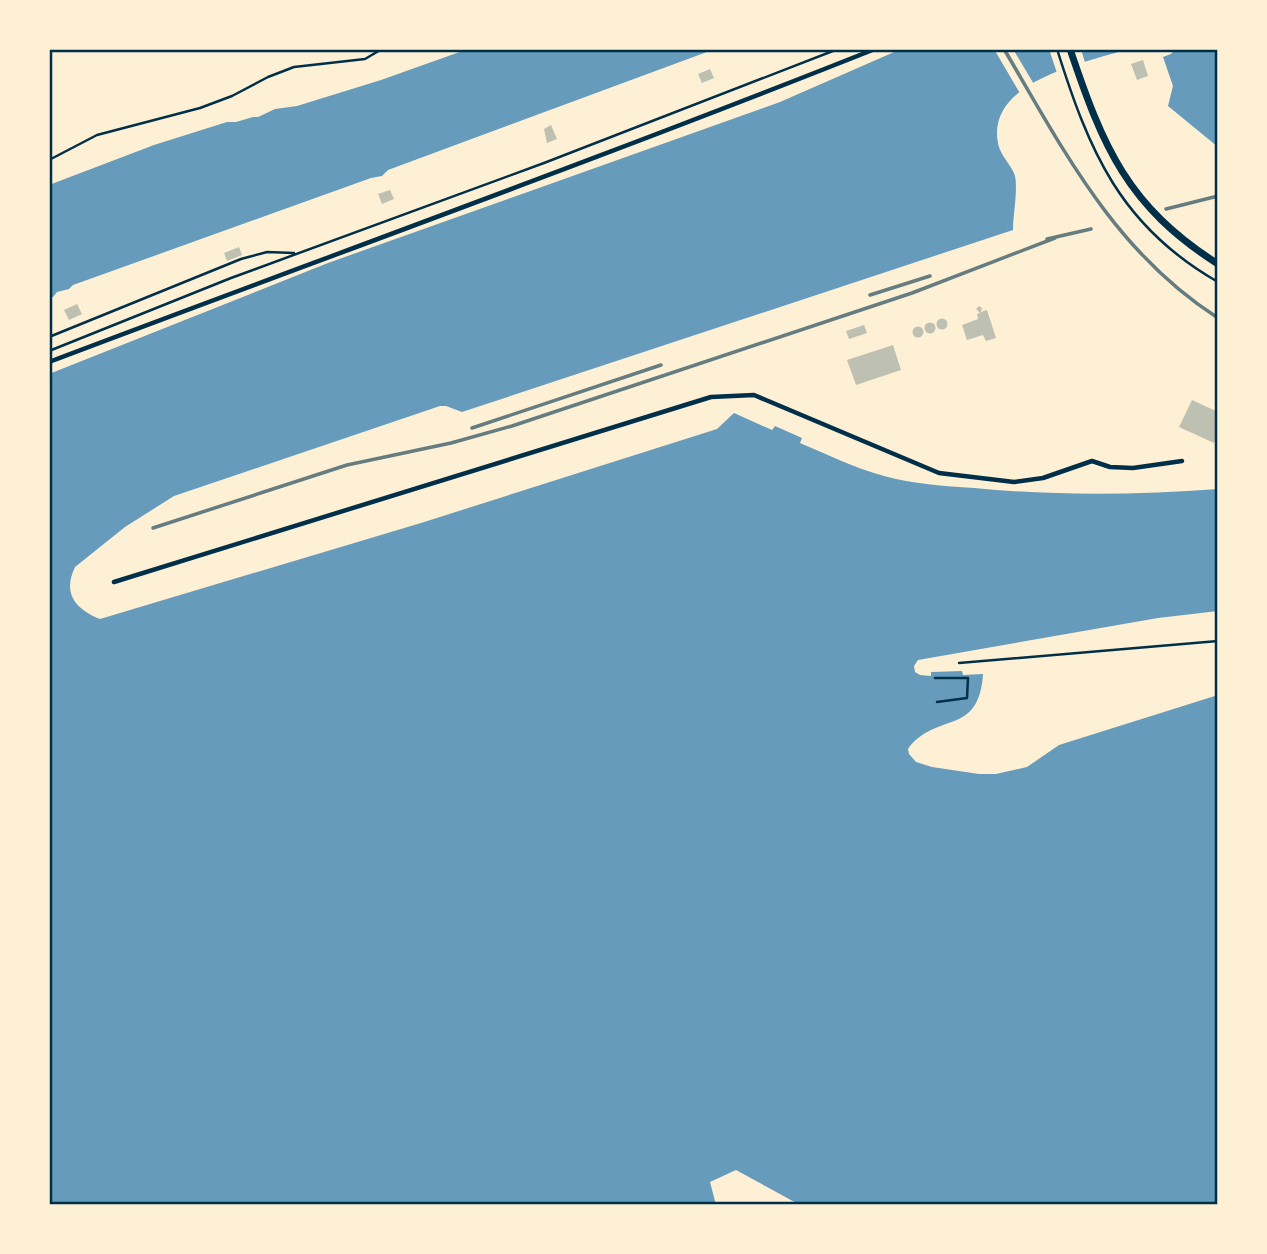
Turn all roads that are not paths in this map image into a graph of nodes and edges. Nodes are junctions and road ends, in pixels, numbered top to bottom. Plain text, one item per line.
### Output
1 (875, 49) edge
2 (1070, 49) edge
3 (1218, 264) edge
4 (49, 362) edge
5 (1182, 461) dead end
6 (114, 582) dead end

1 - 4 lane
2 - 3 street
5 - 6 lane

